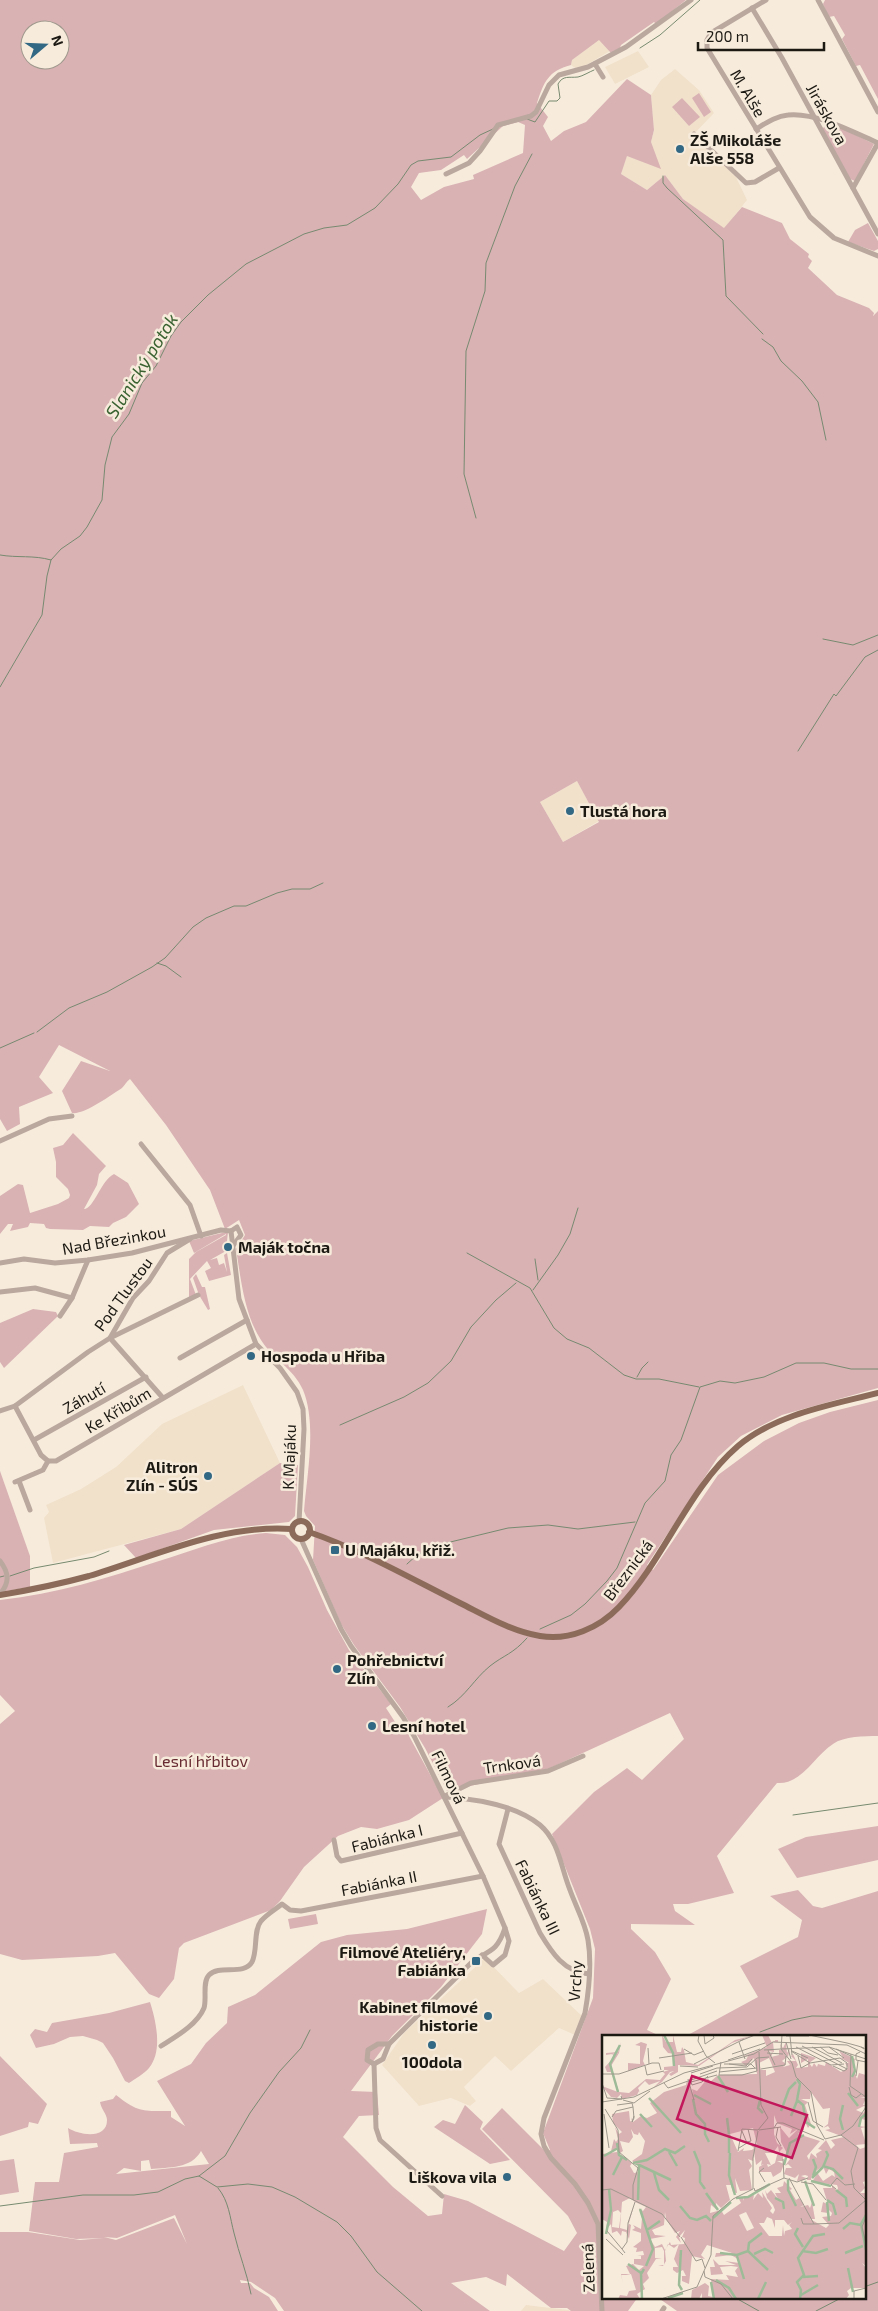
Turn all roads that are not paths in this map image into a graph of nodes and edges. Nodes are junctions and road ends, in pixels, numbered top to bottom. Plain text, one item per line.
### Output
1 (691, 0) edge
2 (766, 0) edge
3 (818, 0) edge
4 (752, 8) junction
5 (595, 64) junction
6 (603, 77) dead end
7 (878, 112) edge
8 (815, 119) junction
9 (756, 129) junction
10 (694, 134) dead end
11 (878, 143) edge
12 (779, 168) junction
13 (446, 174) dead end
14 (853, 188) junction
15 (878, 234) edge
16 (878, 254) edge
17 (72, 1116) dead end
18 (0, 1141) edge
19 (141, 1144) dead end
20 (231, 1232) junction
21 (201, 1236) junction
22 (190, 1239) junction
23 (232, 1247) junction
24 (88, 1260) junction
25 (0, 1263) edge
26 (0, 1292) edge
27 (198, 1295) dead end
28 (72, 1298) junction
29 (60, 1316) dead end
30 (247, 1320) junction
31 (110, 1338) junction
32 (256, 1344) junction
33 (180, 1358) dead end
34 (146, 1377) junction
35 (878, 1393) edge
36 (163, 1398) junction
37 (15, 1406) junction
38 (0, 1411) edge
39 (34, 1440) junction
40 (48, 1461) junction
41 (30, 1510) dead end
42 (299, 1522) junction
43 (292, 1529) junction
44 (309, 1532) junction
45 (302, 1539) junction
46 (0, 1561) edge
47 (0, 1594) edge
48 (582, 1756) dead end
49 (445, 1797) junction
50 (508, 1809) junction
51 (462, 1833) junction
52 (334, 1840) dead end
53 (483, 1876) junction
54 (505, 1928) junction
55 (482, 1955) junction
56 (589, 1974) junction
57 (164, 2035) dead end
58 (167, 2042) junction
59 (389, 2044) junction
60 (161, 2046) dead end
61 (374, 2064) junction
62 (442, 2196) dead end
63 (598, 2224) joint
64 (602, 2311) edge

1 - 5 street
2 - 4 street, M. Alše
3 - 7 street
4 - 8 street, Jiráskova
4 - 9 street, M. Alše
5 - 6 street
5 - 13 street
8 - 9 street
8 - 11 street
8 - 14 street, Jiráskova
9 - 12 street, M. Alše
10 - 12 street
11 - 14 street
12 - 16 street, M. Alše
14 - 15 street, Jiráskova
17 - 18 street
19 - 21 street
20 - 21 street, Nad Březinkou
20 - 23 street, K Majáku
20 - 23 street
21 - 22 street, Nad Březinkou
22 - 24 street, Nad Březinkou
22 - 31 street, Pod Tlustou
23 - 30 street, K Majáku
24 - 25 street, Nad Březinkou
24 - 28 street
26 - 28 street
27 - 31 street
28 - 29 street
30 - 32 street, K Majáku
30 - 33 street
31 - 34 street
31 - 37 street, Pod Tlustou
32 - 36 street, Ke Křibům
32 - 42 street, K Majáku
34 - 36 street
34 - 39 street, Záhutí
35 - 44 main road, Březnická
36 - 40 street, Ke Křibům
37 - 38 street, Pod Tlustou
37 - 39 street
39 - 40 street
40 - 41 street, Ke Křibům
42 - 43 main road
42 - 44 main road, Březnická
43 - 45 main road
43 - 47 main road
44 - 45 main road
45 - 49 street, Filmová
46 - 47 street
48 - 49 street, Trnková
49 - 50 street, Vrchy
49 - 51 street, Filmová
50 - 56 street, Vrchy
50 - 56 street, Fabiánka III
51 - 52 street, Fabiánka I
51 - 53 street, Filmová
53 - 54 street, Filmová
53 - 58 street, Fabiánka II
54 - 55 street
54 - 55 street, Filmová
55 - 59 street
56 - 63 street, Vrchy
57 - 58 street
58 - 60 street
59 - 61 street
59 - 61 street
61 - 62 street
63 - 64 street, Zelená

